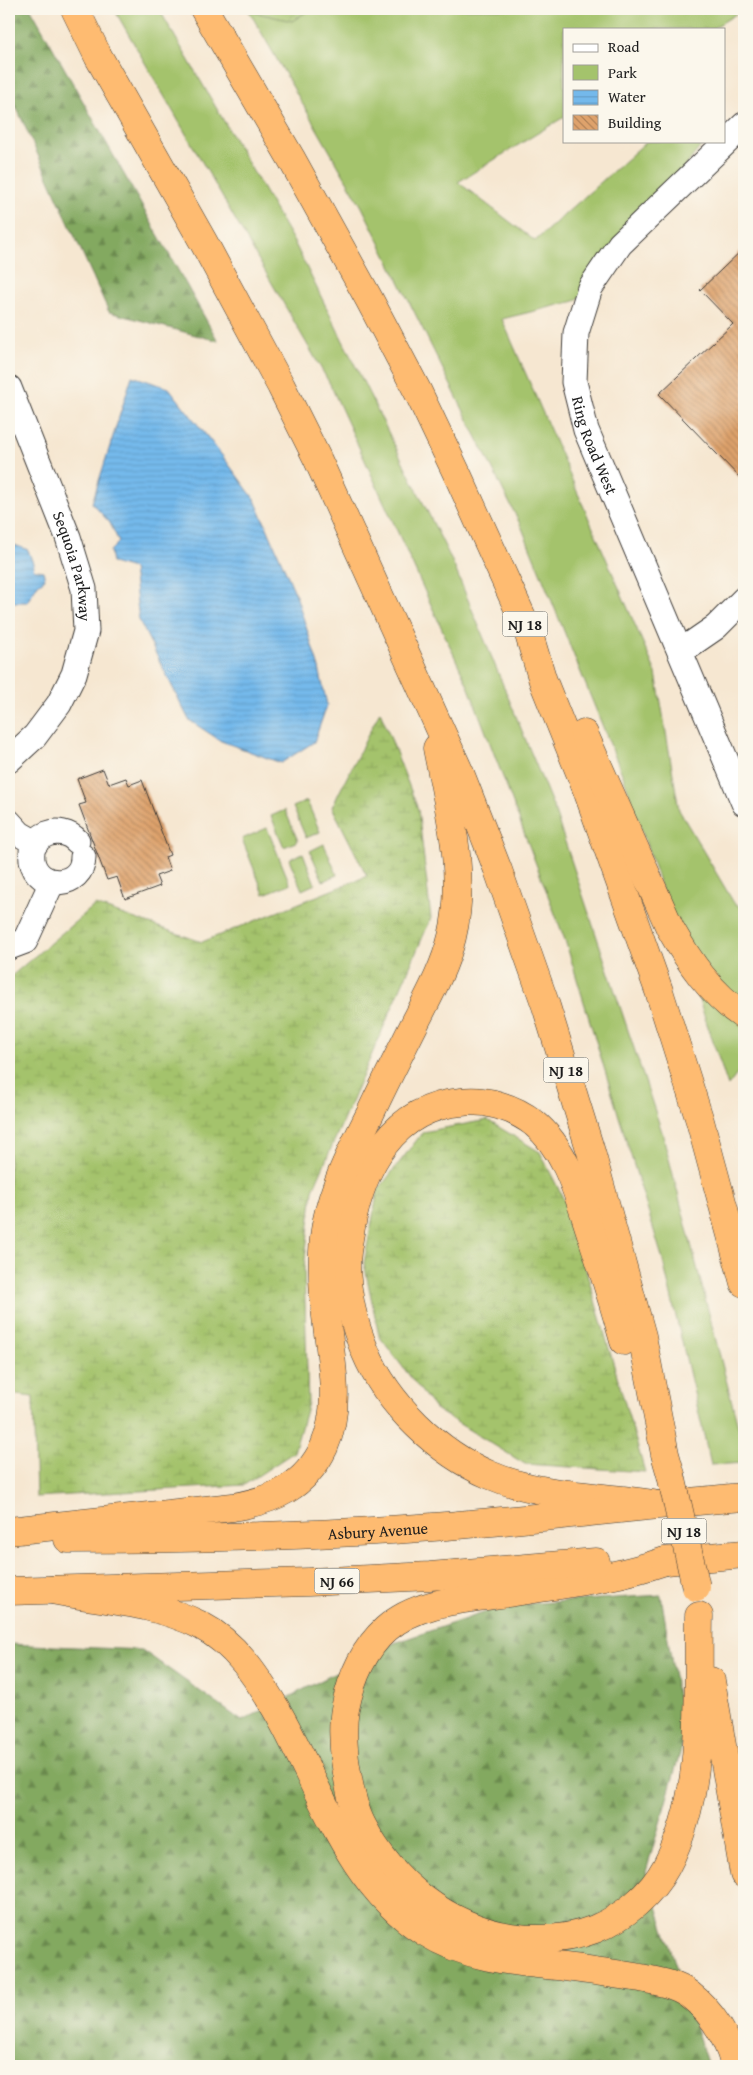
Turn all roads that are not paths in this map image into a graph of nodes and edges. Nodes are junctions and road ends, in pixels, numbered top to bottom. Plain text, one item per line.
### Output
1 (75, 9) edge
2 (204, 9) edge
3 (744, 125) edge
4 (9, 388) edge
5 (744, 599) edge
6 (527, 628) junction
7 (681, 651) junction
8 (428, 705) junction
9 (9, 760) edge
10 (744, 803) edge
11 (9, 822) edge
12 (36, 843) junction
13 (52, 882) junction
14 (9, 947) edge
15 (744, 1016) edge
16 (744, 1283) edge
17 (664, 1448) junction
18 (744, 1497) edge
19 (653, 1504) junction
20 (9, 1530) edge
21 (9, 1538) edge
22 (744, 1554) edge
23 (665, 1561) junction
24 (52, 1590) junction
25 (9, 1591) edge
26 (699, 1616) junction
27 (744, 1874) edge
28 (735, 2066) edge

1 - 8 highway, NJ 18
2 - 6 highway, NJ 18
3 - 7 street, Ring Road West
4 - 9 street, Sequoia Parkway
5 - 7 street
6 - 15 highway
6 - 16 highway, NJ 18
7 - 10 street, Ring Road West
8 - 17 highway, NJ 18
8 - 20 highway
11 - 12 street
12 - 13 street
12 - 13 street
13 - 14 street
17 - 19 highway
17 - 26 highway, NJ 18, bridge
18 - 19 highway, Asbury Avenue
19 - 21 highway, Asbury Avenue
22 - 23 highway, NJ 66
23 - 24 highway, NJ 66
23 - 26 highway
24 - 25 highway, NJ 66
24 - 28 highway
26 - 27 highway, NJ 18

